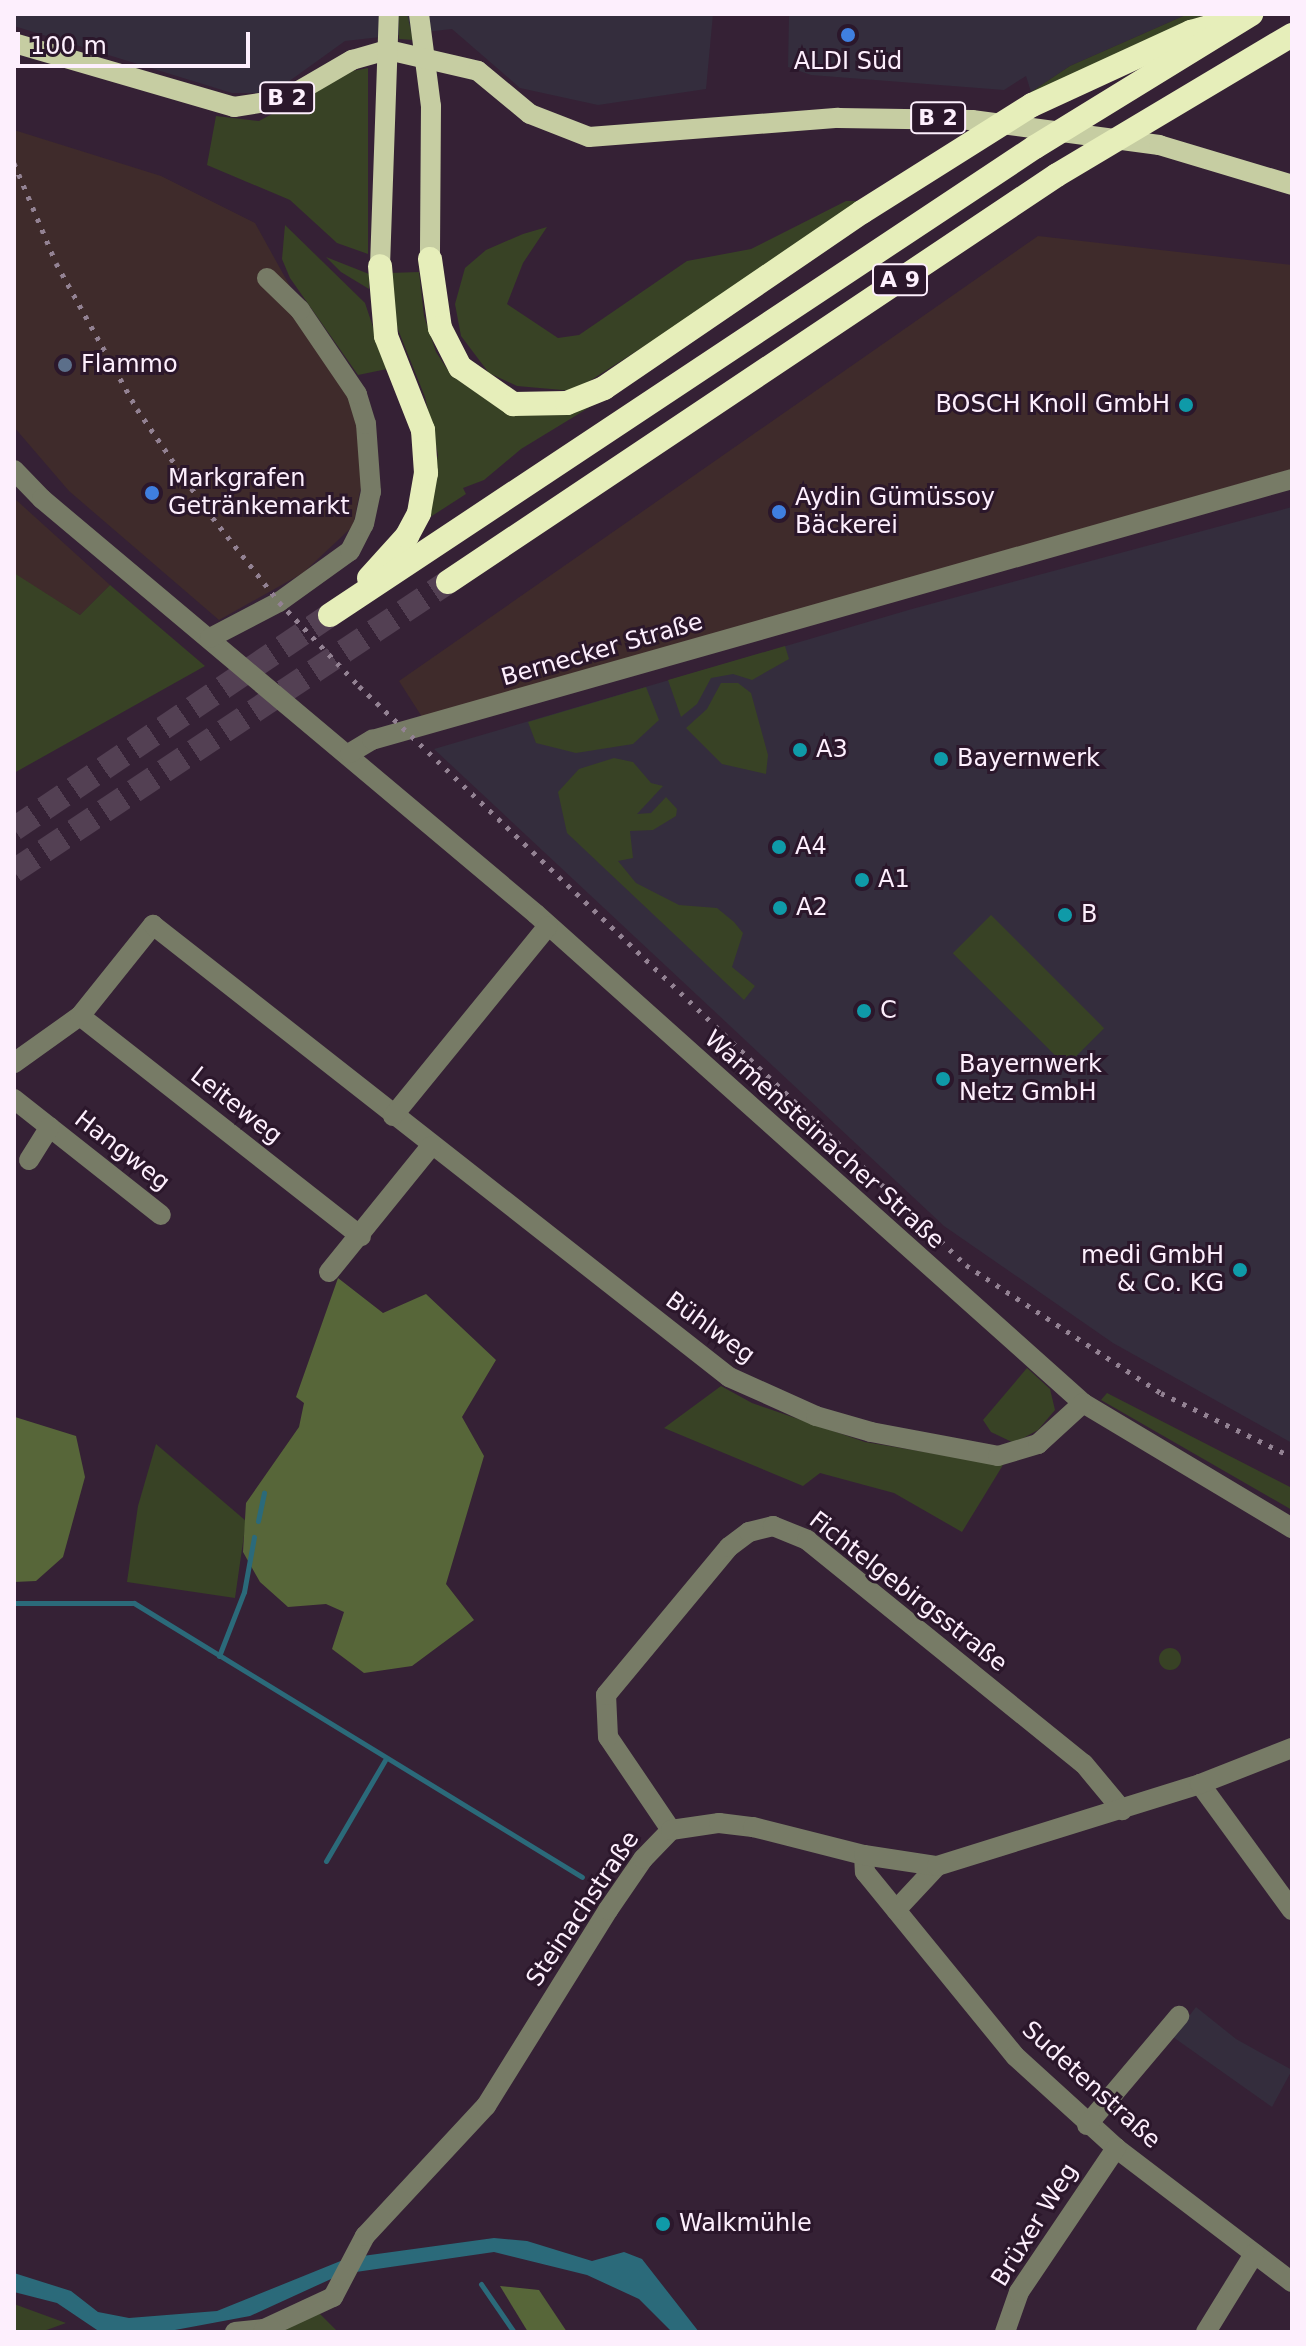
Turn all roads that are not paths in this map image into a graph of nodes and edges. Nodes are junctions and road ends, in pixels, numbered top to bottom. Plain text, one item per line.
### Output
1 (389, 14) edge
2 (419, 14) edge
3 (1248, 16) edge
4 (1292, 35) edge
5 (14, 43) edge
6 (388, 50) junction
7 (427, 55) junction
8 (1292, 185) edge
9 (430, 259) joint
10 (380, 266) joint
11 (267, 278) dead end
12 (14, 470) edge
13 (1292, 479) edge
14 (448, 582) tunnel mouth
15 (210, 638) junction
16 (350, 753) junction
17 (548, 926) junction
18 (80, 1016) junction
19 (14, 1063) edge
20 (14, 1099) edge
21 (393, 1116) junction
22 (50, 1127) junction
23 (431, 1146) junction
24 (29, 1160) dead end
25 (161, 1215) dead end
26 (361, 1236) junction
27 (329, 1272) dead end
28 (1083, 1403) junction
29 (1292, 1528) edge
30 (1292, 1748) edge
31 (1200, 1784) junction
32 (1122, 1810) junction
33 (671, 1830) junction
34 (864, 1855) junction
35 (937, 1866) junction
36 (896, 1910) junction
37 (1292, 1910) edge
38 (1179, 2016) dead end
39 (1087, 2125) junction
40 (1116, 2148) junction
41 (1254, 2254) junction
42 (1292, 2282) edge
43 (265, 2330) edge
44 (235, 2332) edge
45 (1005, 2332) edge
46 (1206, 2332) edge

1 - 6 main road
2 - 7 main road
3 - 9 highway
3 - 10 highway, A 9
4 - 14 highway, A 9
5 - 6 main road, B 2
6 - 7 main road, B 2
6 - 10 main road
7 - 8 main road, B 2
7 - 9 main road
11 - 15 street
12 - 15 street
13 - 16 street, Bernecker Straße
15 - 16 street
16 - 17 street, Warmensteinacher Straße
17 - 21 street
17 - 28 street, Warmensteinacher Straße
18 - 19 street
18 - 21 street, Bühlweg
18 - 26 street, Leiteweg
20 - 22 street, Hangweg
21 - 23 street, Bühlweg
22 - 24 street, Hangweg
22 - 25 street, Hangweg
23 - 26 street
23 - 28 street, Bühlweg
26 - 27 street
28 - 29 street, Warmensteinacher Straße
30 - 31 street, Steinachstraße
31 - 32 street, Steinachstraße
31 - 37 street
32 - 33 street, Fichtelgebirgsstraße
32 - 35 street, Steinachstraße
33 - 34 street, Steinachstraße
33 - 43 street, Steinachstraße
34 - 35 street, Steinachstraße
34 - 36 street, Sudetenstraße
35 - 36 street
36 - 39 street, Sudetenstraße
38 - 39 street
39 - 40 street, Sudetenstraße
40 - 41 street, Sudetenstraße
40 - 45 street, Brüxer Weg
41 - 42 street, Sudetenstraße
41 - 46 street
43 - 44 street, Steinachstraße

